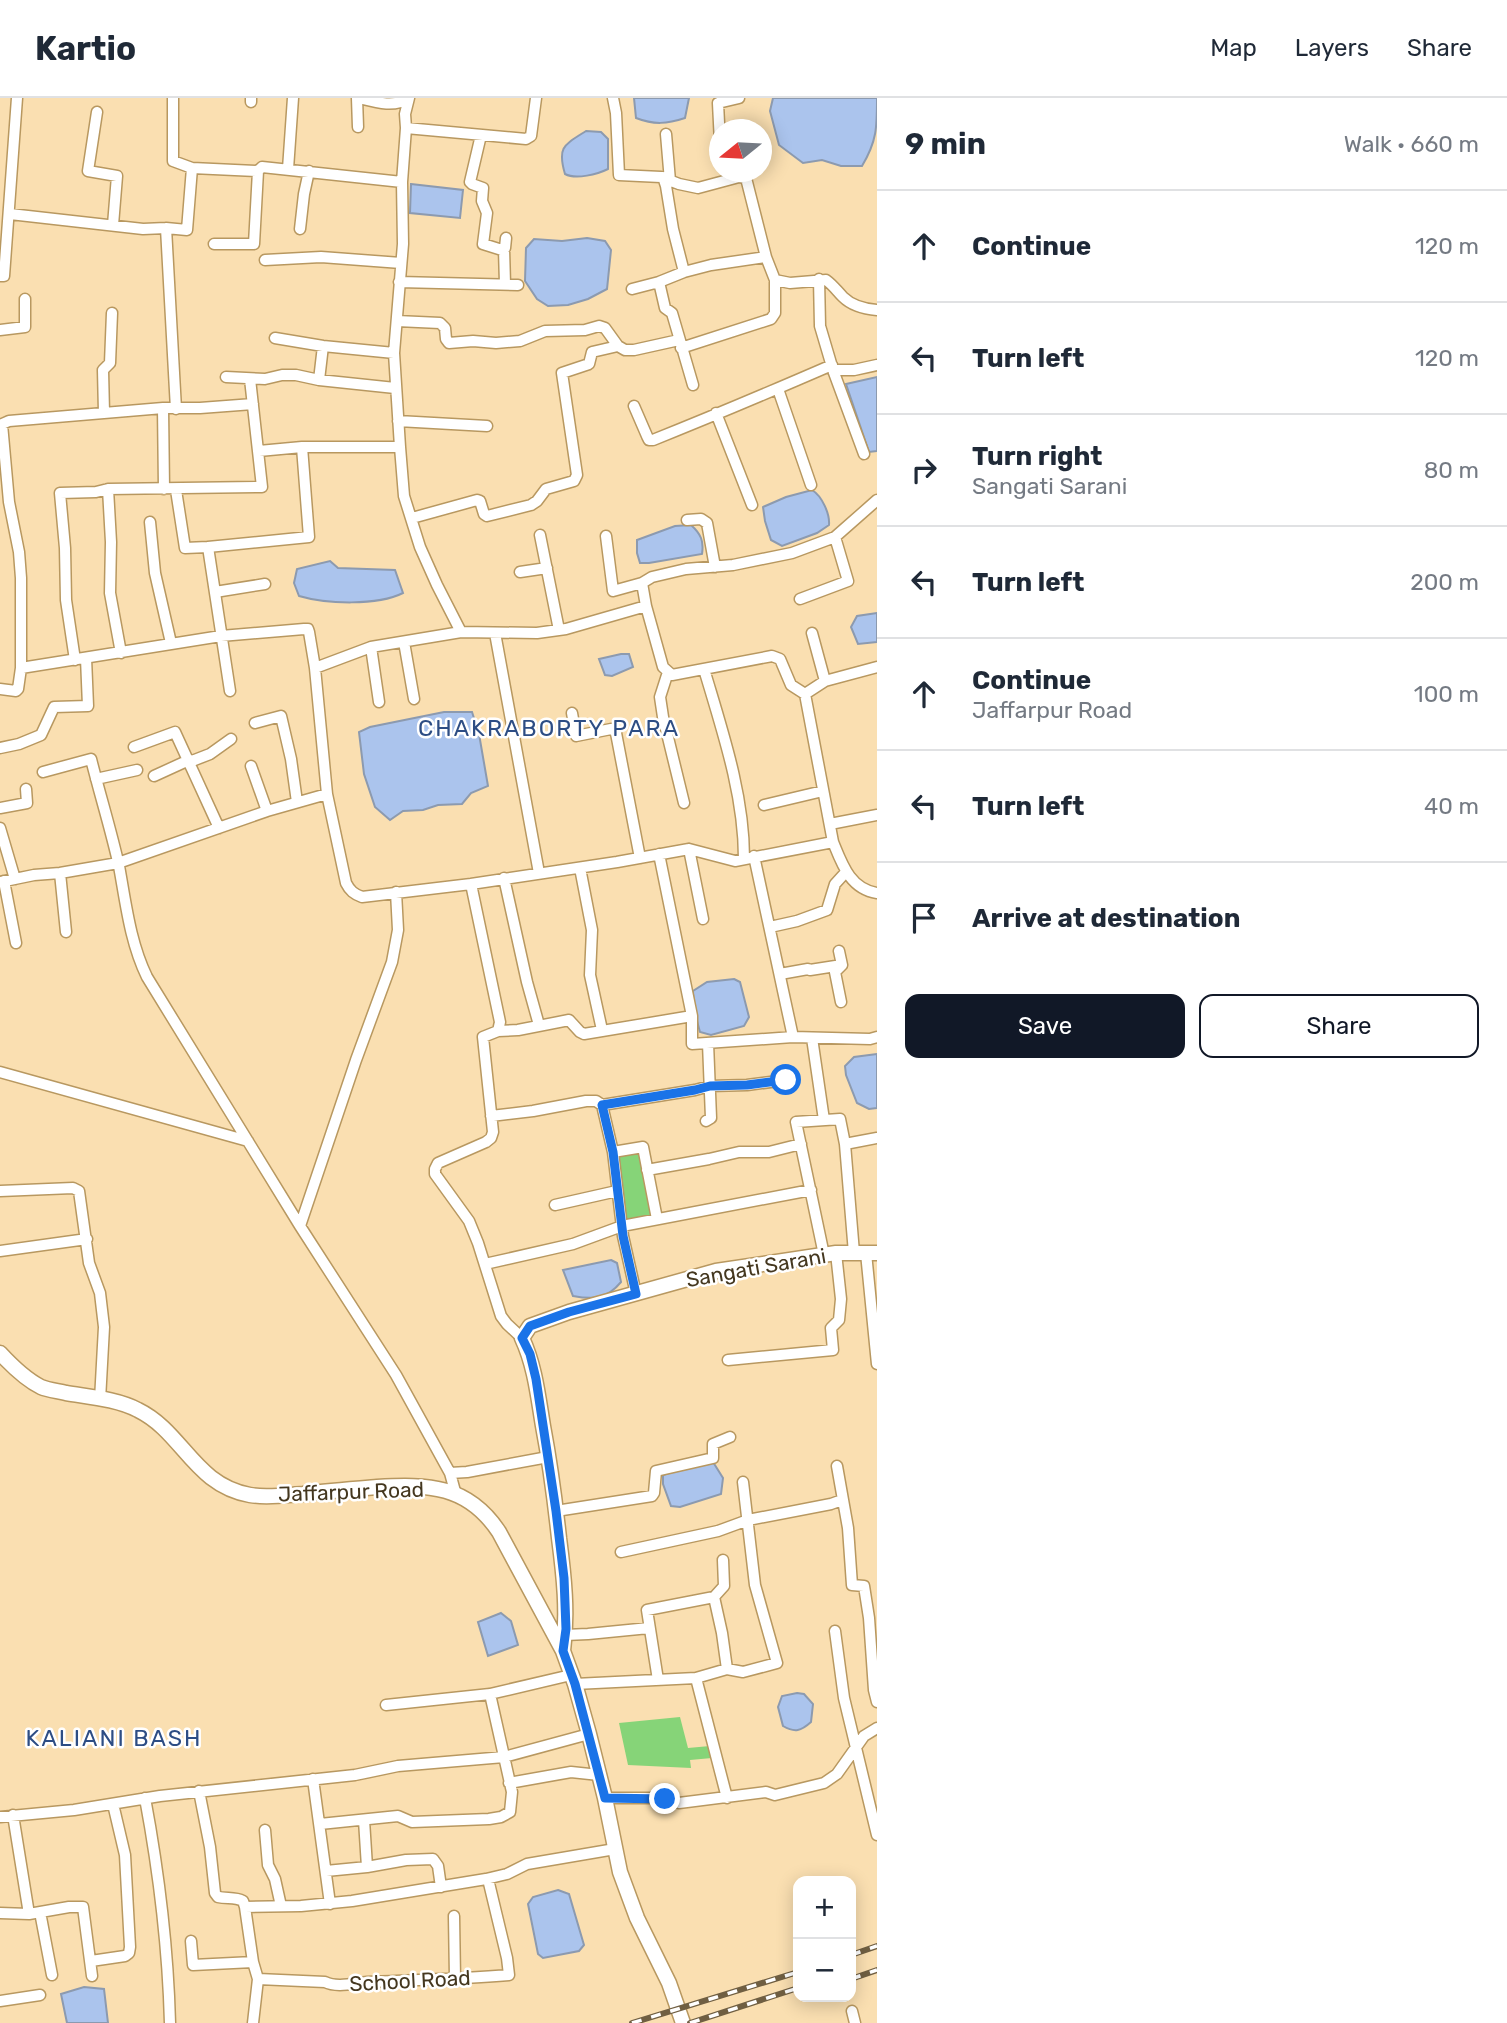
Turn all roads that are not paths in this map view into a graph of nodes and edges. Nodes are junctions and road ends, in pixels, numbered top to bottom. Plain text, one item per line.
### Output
1 (17, 98) edge
2 (173, 98) edge
3 (293, 98) edge
4 (358, 98) edge
5 (409, 98) edge
6 (536, 98) edge
7 (613, 98) edge
8 (739, 98) edge
9 (97, 112) dead end
10 (718, 119) edge
11 (358, 127) dead end
12 (406, 128) junction
13 (666, 134) dead end
14 (481, 135) junction
15 (192, 169) junction
16 (288, 169) junction
17 (258, 171) junction
18 (309, 171) junction
19 (667, 179) junction
20 (402, 182) junction
21 (710, 182) edge
22 (747, 182) edge
23 (10, 214) junction
24 (113, 225) junction
25 (166, 228) junction
26 (300, 229) dead end
27 (214, 244) dead end
28 (766, 257) junction
29 (265, 260) dead end
30 (401, 263) junction
31 (684, 272) junction
32 (0, 276) edge
33 (820, 279) junction
34 (775, 280) junction
35 (400, 282) junction
36 (659, 282) junction
37 (505, 284) junction
38 (518, 285) dead end
39 (632, 289) dead end
40 (25, 299) dead end
41 (877, 310) edge
42 (112, 313) dead end
43 (397, 321) junction
44 (0, 330) edge
45 (275, 338) dead end
46 (680, 344) junction
47 (323, 346) junction
48 (618, 346) junction
49 (394, 353) junction
50 (877, 365) edge
51 (832, 368) junction
52 (226, 377) dead end
53 (250, 379) junction
54 (319, 380) junction
55 (693, 385) dead end
56 (395, 388) junction
57 (778, 389) junction
58 (253, 404) junction
59 (634, 406) dead end
60 (163, 408) junction
61 (176, 409) junction
62 (104, 413) junction
63 (716, 413) junction
64 (398, 421) junction
65 (1, 424) edge
66 (487, 426) dead end
67 (302, 447) junction
68 (400, 447) junction
69 (259, 451) junction
70 (864, 454) dead end
71 (811, 485) dead end
72 (108, 489) junction
73 (170, 489) junction
74 (877, 500) edge
75 (752, 505) dead end
76 (412, 518) junction
77 (687, 520) dead end
78 (150, 522) dead end
79 (540, 535) dead end
80 (606, 536) dead end
81 (835, 537) junction
82 (208, 547) junction
83 (715, 566) junction
84 (547, 568) junction
85 (520, 572) dead end
86 (642, 583) junction
87 (265, 584) dead end
88 (215, 592) junction
89 (800, 599) dead end
90 (646, 606) junction
91 (559, 630) junction
92 (461, 632) junction
93 (495, 633) junction
94 (812, 633) dead end
95 (221, 636) junction
96 (404, 642) junction
97 (171, 643) junction
98 (371, 646) junction
99 (121, 653) junction
100 (80, 659) junction
101 (877, 667) edge
102 (20, 668) junction
103 (315, 668) junction
104 (704, 669) junction
105 (668, 671) junction
106 (825, 681) junction
107 (0, 689) edge
108 (230, 691) dead end
109 (805, 694) junction
110 (414, 699) dead end
111 (379, 702) dead end
112 (572, 713) dead end
113 (255, 723) dead end
114 (232, 739) dead end
115 (134, 747) dead end
116 (0, 748) edge
117 (189, 760) junction
118 (250, 766) dead end
119 (137, 770) dead end
120 (43, 772) dead end
121 (154, 776) dead end
122 (96, 779) junction
123 (26, 789) dead end
124 (823, 791) junction
125 (327, 794) junction
126 (297, 802) junction
127 (684, 803) dead end
128 (764, 805) dead end
129 (0, 808) edge
130 (267, 810) junction
131 (877, 815) edge
132 (830, 824) junction
133 (0, 828) edge
134 (219, 828) junction
135 (833, 842) junction
136 (689, 849) junction
137 (659, 854) junction
138 (749, 857) junction
139 (640, 858) junction
140 (118, 863) junction
141 (580, 868) junction
142 (60, 873) junction
143 (540, 873) junction
144 (845, 873) junction
145 (504, 878) junction
146 (6, 881) edge
147 (471, 884) junction
148 (396, 892) junction
149 (877, 893) edge
150 (703, 919) dead end
151 (770, 927) junction
152 (66, 932) dead end
153 (16, 943) dead end
154 (839, 951) dead end
155 (842, 965) junction
156 (779, 974) junction
157 (841, 1002) dead end
158 (692, 1016) junction
159 (539, 1025) junction
160 (602, 1030) junction
161 (498, 1031) junction
162 (793, 1037) junction
163 (877, 1037) edge
164 (812, 1038) junction
165 (708, 1043) junction
166 (0, 1072) edge
167 (786, 1080) dead end
168 (710, 1086) junction
169 (602, 1105) junction
170 (491, 1116) junction
171 (824, 1119) junction
172 (706, 1121) dead end
173 (877, 1138) edge
174 (248, 1141) junction
175 (801, 1144) junction
176 (845, 1144) junction
177 (613, 1152) junction
178 (647, 1170) junction
179 (0, 1191) edge
180 (617, 1191) junction
181 (811, 1191) junction
182 (555, 1205) dead end
183 (657, 1219) junction
184 (300, 1226) junction
185 (622, 1226) junction
186 (87, 1239) junction
187 (0, 1251) edge
188 (866, 1253) edge
189 (830, 1254) junction
190 (485, 1264) junction
191 (636, 1294) junction
192 (522, 1338) junction
193 (0, 1353) edge
194 (728, 1360) dead end
195 (877, 1364) edge
196 (100, 1399) junction
197 (730, 1437) dead end
198 (548, 1457) junction
199 (837, 1466) dead end
200 (450, 1473) junction
201 (743, 1482) dead end
202 (456, 1495) junction
203 (842, 1500) junction
204 (556, 1511) junction
205 (748, 1520) junction
206 (621, 1552) dead end
207 (723, 1560) dead end
208 (877, 1585) edge
209 (864, 1586) junction
210 (714, 1597) junction
211 (649, 1628) junction
212 (835, 1631) dead end
213 (565, 1634) junction
214 (563, 1651) junction
215 (727, 1669) junction
216 (696, 1678) junction
217 (573, 1679) junction
218 (658, 1680) junction
219 (490, 1693) junction
220 (877, 1702) edge
221 (386, 1704) dead end
222 (877, 1728) edge
223 (589, 1734) junction
224 (856, 1749) junction
225 (504, 1757) junction
226 (599, 1775) junction
227 (313, 1779) junction
228 (509, 1783) junction
229 (199, 1791) junction
230 (145, 1798) junction
231 (605, 1798) junction
232 (727, 1798) junction
233 (113, 1804) junction
234 (13, 1815) junction
235 (0, 1817) edge
236 (364, 1820) junction
237 (320, 1825) junction
238 (265, 1830) dead end
239 (877, 1835) edge
240 (615, 1849) junction
241 (366, 1867) junction
242 (326, 1871) junction
243 (488, 1878) junction
244 (441, 1887) junction
245 (330, 1904) junction
246 (281, 1906) junction
247 (245, 1907) junction
248 (0, 1913) edge
249 (34, 1913) junction
250 (454, 1916) dead end
251 (191, 1941) dead end
252 (91, 1961) junction
253 (253, 1962) junction
254 (52, 1975) dead end
255 (92, 1976) dead end
256 (258, 1979) junction
257 (455, 1979) junction
258 (40, 1995) dead end
259 (0, 2001) edge
260 (170, 2023) edge
261 (253, 2023) edge
262 (684, 2023) edge

1 - 23 street
2 - 15 street
3 - 16 street
4 - 5 street
4 - 11 street
5 - 12 street
6 - 14 street
7 - 19 street
8 - 10 street
9 - 24 street
12 - 14 street
12 - 20 street
13 - 19 street
14 - 37 street
15 - 17 street
15 - 25 street
16 - 17 street
16 - 18 street
17 - 27 street
18 - 20 street
18 - 26 street
19 - 21 street
19 - 31 street
20 - 30 street
22 - 28 street
23 - 24 street
23 - 32 street
24 - 25 street
25 - 61 street
28 - 31 street
28 - 34 street
29 - 30 street
30 - 35 street
31 - 36 street
33 - 34 street
33 - 41 street
33 - 51 street
34 - 46 street
35 - 37 street
35 - 43 street
36 - 39 street
36 - 46 street
37 - 38 street
40 - 44 street
42 - 62 street
43 - 48 street
43 - 49 street
45 - 47 street
46 - 48 street
46 - 55 street
47 - 49 street
47 - 54 street
48 - 76 street
49 - 56 street
50 - 51 street
51 - 57 street
51 - 70 street
52 - 53 street
53 - 54 street
53 - 58 street
54 - 56 street
56 - 64 street
57 - 63 street
57 - 71 street
58 - 61 street
58 - 69 street
59 - 63 street
60 - 61 street
60 - 62 street
60 - 73 street
62 - 65 street
63 - 75 street
64 - 66 street
64 - 68 street
65 - 102 street
67 - 68 street
67 - 69 street
67 - 82 street
68 - 76 street
69 - 73 street
72 - 73 street
72 - 99 street
72 - 100 street
73 - 82 street
74 - 81 street
76 - 92 street
77 - 83 street
78 - 97 street
79 - 84 street
80 - 86 street
81 - 83 street
81 - 89 street
82 - 88 street
83 - 86 street
84 - 85 street
84 - 91 street
86 - 90 street
87 - 88 street
88 - 95 street
90 - 91 street
90 - 105 street
91 - 93 street
92 - 93 street
92 - 96 street
93 - 143 street
94 - 106 street
95 - 97 street
95 - 103 street
95 - 108 street
96 - 98 street
96 - 110 street
97 - 99 street
98 - 103 street
98 - 111 street
99 - 100 street
100 - 102 street
100 - 116 street
101 - 106 street
102 - 107 street
103 - 125 street
104 - 105 street
104 - 109 street
104 - 138 street
105 - 127 street
106 - 109 street
109 - 124 street
112 - 139 street
113 - 126 street
114 - 117 street
115 - 117 street
117 - 121 street
117 - 134 street
118 - 130 street
119 - 122 street
120 - 122 street
122 - 140 street
123 - 129 street
124 - 128 street
124 - 132 street
125 - 126 street
125 - 148 street
126 - 130 street
130 - 134 street
131 - 132 street
132 - 135 street
133 - 146 street
134 - 140 street
135 - 138 street
135 - 144 street
136 - 137 street
136 - 138 street
136 - 150 street
137 - 139 street
137 - 158 street
138 - 151 street
139 - 141 street
140 - 142 street
140 - 174 street
141 - 143 street
141 - 160 street
142 - 146 street
142 - 152 street
143 - 145 street
144 - 149 street
144 - 151 street
145 - 147 street
145 - 159 street
146 - 153 street
147 - 148 street
147 - 161 street
148 - 184 street
151 - 156 street
154 - 155 street
155 - 156 street
155 - 157 street
156 - 162 street
158 - 160 street
158 - 165 street
159 - 160 street
159 - 161 street
161 - 170 street
162 - 164 street
162 - 165 street
163 - 164 street
164 - 171 street
165 - 168 street
166 - 174 street
167 - 168 street
168 - 169 street
168 - 172 street
169 - 170 street
169 - 177 street
170 - 190 street
171 - 175 street
171 - 176 street
173 - 176 street
174 - 184 street
175 - 178 street
175 - 181 street
176 - 188 street
177 - 178 street
177 - 180 street
178 - 183 street
179 - 186 street
180 - 182 street
180 - 185 street
181 - 183 street
181 - 189 street
183 - 185 street
184 - 200 street
185 - 190 street
185 - 191 street
186 - 187 street
186 - 196 street
188 - 189 street, Sangati Sarani
188 - 195 street
189 - 191 street, Sangati Sarani
189 - 194 street
190 - 192 street
191 - 192 street, Sangati Sarani
192 - 198 street
193 - 196 street, Jaffarpur Road
196 - 202 street, Jaffarpur Road
197 - 204 street
198 - 200 street
198 - 204 street
199 - 203 street
200 - 202 street
201 - 205 street
202 - 214 street, Jaffarpur Road
203 - 205 street
203 - 209 street
204 - 213 street
205 - 206 street
205 - 215 street
207 - 210 street
208 - 209 street
209 - 220 street
210 - 211 street
210 - 215 street
211 - 213 street
211 - 218 street
212 - 224 street
213 - 214 street
214 - 217 street, Jaffarpur Road
215 - 216 street
216 - 218 street
216 - 232 street
217 - 218 street
217 - 219 street
217 - 223 street, Jaffarpur Road
219 - 221 street
219 - 225 street
222 - 224 street
223 - 225 street
223 - 226 street, Jaffarpur Road
224 - 232 street
224 - 239 street
225 - 227 street
225 - 228 street
226 - 228 street
226 - 231 street, Jaffarpur Road
227 - 229 street
227 - 237 street
228 - 236 street
229 - 230 street
229 - 247 street
230 - 233 street
230 - 260 street
231 - 232 street
231 - 240 street, Jaffarpur Road
233 - 234 street
233 - 252 street
234 - 235 street
234 - 249 street
236 - 237 street
236 - 241 street
237 - 242 street
238 - 246 street
240 - 243 street
240 - 262 street, Jaffarpur Road
241 - 242 street
241 - 244 street
242 - 245 street
243 - 244 street
243 - 257 street, School Road
244 - 245 street
245 - 246 street
246 - 247 street
247 - 253 street
248 - 249 street
249 - 252 street
249 - 254 street
250 - 257 street
251 - 253 street
252 - 255 street
253 - 256 street
256 - 257 street, School Road
256 - 261 street
258 - 259 street

